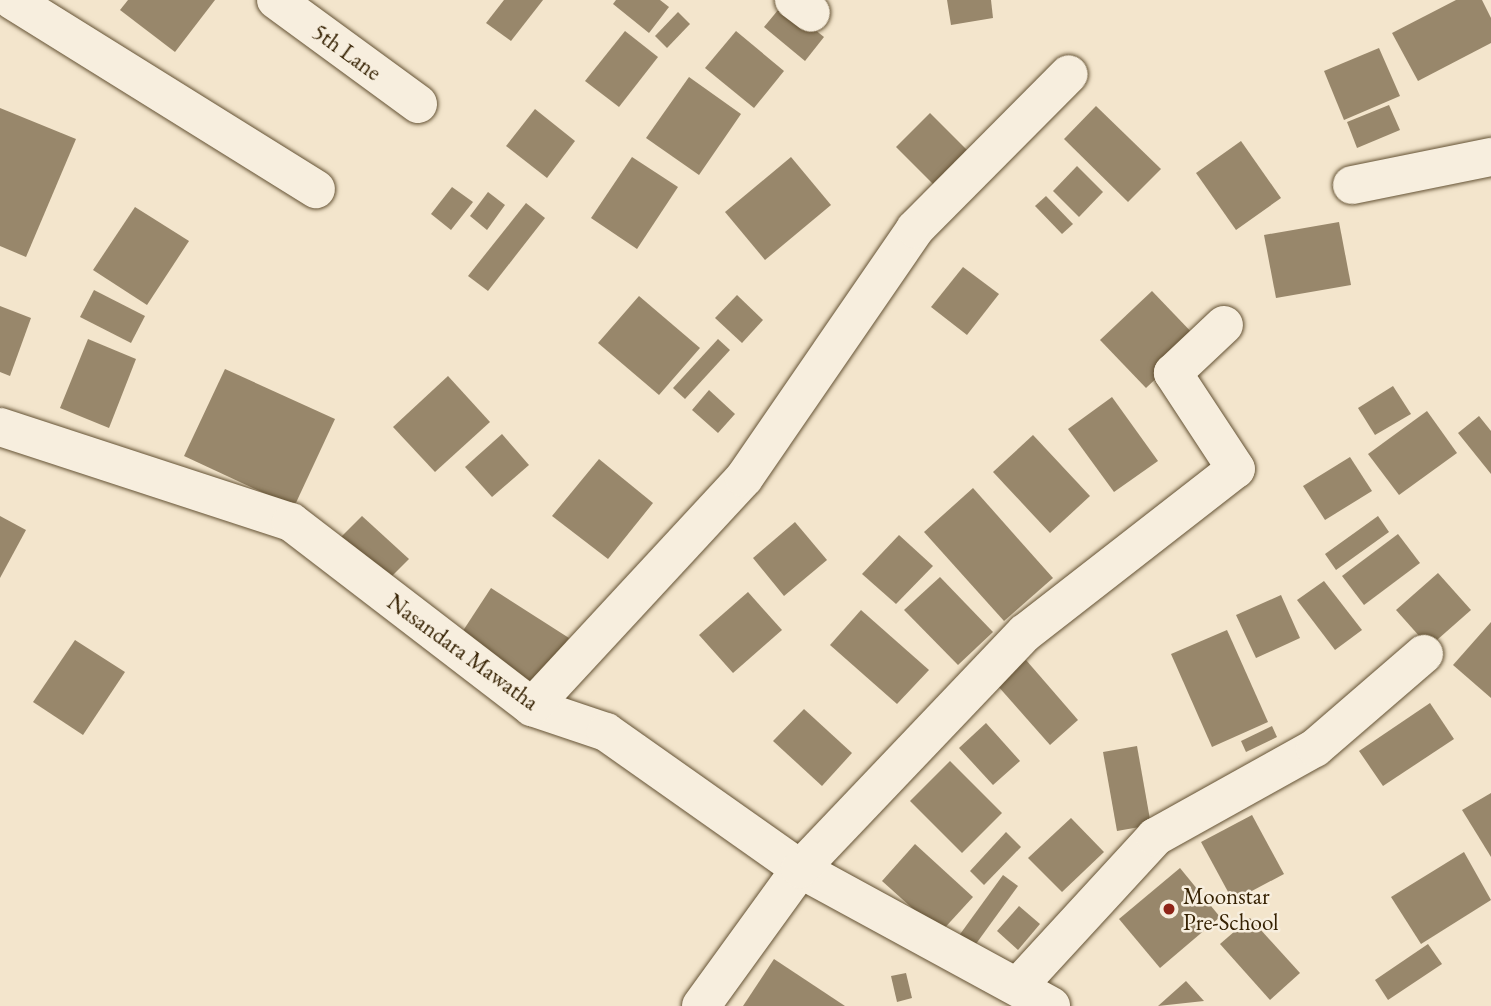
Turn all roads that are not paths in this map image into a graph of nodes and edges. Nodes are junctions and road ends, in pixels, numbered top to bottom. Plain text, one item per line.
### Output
1 (12, 0) edge
2 (276, 0) edge
3 (1069, 74) dead end
4 (418, 104) dead end
5 (1491, 157) edge
6 (1352, 185) dead end
7 (316, 189) dead end
8 (1224, 325) dead end
9 (0, 426) edge
10 (1424, 654) dead end
11 (532, 707) junction
12 (800, 869) junction
13 (1020, 984) junction
14 (701, 1006) edge
15 (1051, 1006) edge

1 - 7 street
2 - 4 street, 5th Lane
3 - 11 street
5 - 6 street
8 - 12 street
9 - 11 street, Nasandara Mawatha
10 - 13 street
11 - 12 street, Nasandara Mawatha
12 - 13 street, Nasandara Mawatha
12 - 14 street
13 - 15 street, Nasandara Mawatha

